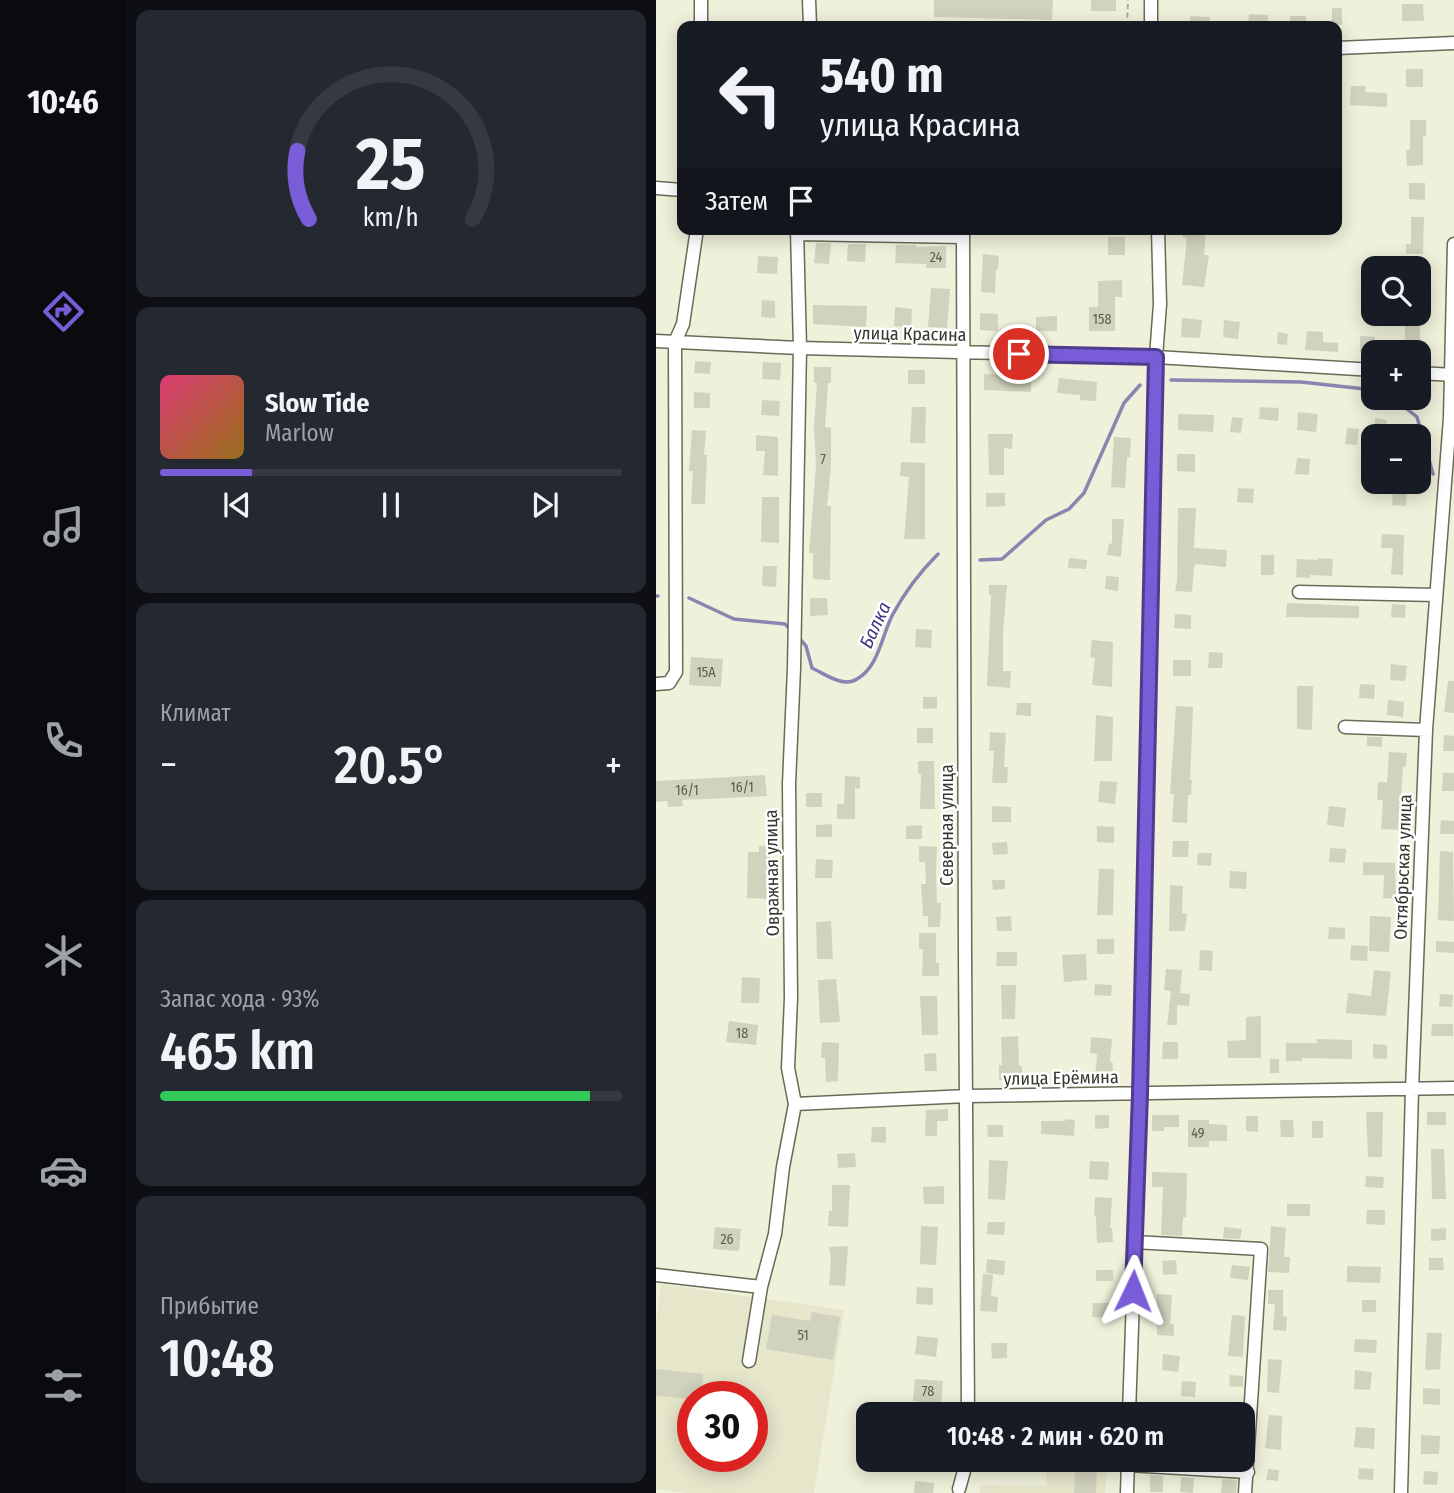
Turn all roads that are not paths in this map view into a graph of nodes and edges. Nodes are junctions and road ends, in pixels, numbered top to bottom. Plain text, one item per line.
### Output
1 (701, 0) edge
2 (809, 0) edge
3 (1151, 0) edge
4 (701, 21) edge
5 (810, 21) edge
6 (1151, 21) edge
7 (1454, 43) edge
8 (1342, 48) edge
9 (656, 188) edge
10 (677, 190) edge
11 (696, 235) edge
12 (797, 235) edge
13 (963, 235) edge
14 (1158, 235) edge
15 (1454, 244) edge
16 (656, 341) edge
17 (675, 342) junction
18 (800, 348) junction
19 (964, 352) junction
20 (1156, 357) junction
21 (1361, 369) edge
22 (1431, 374) edge
23 (1452, 375) edge
24 (1299, 592) dead end
25 (1436, 595) junction
26 (656, 684) edge
27 (1344, 727) dead end
28 (1426, 730) junction
29 (1454, 1088) edge
30 (1412, 1090) junction
31 (1140, 1094) junction
32 (967, 1096) junction
33 (795, 1104) junction
34 (1134, 1242) junction
35 (656, 1275) edge
36 (761, 1287) junction
37 (749, 1361) dead end
38 (968, 1402) edge
39 (1129, 1402) edge
40 (1252, 1402) edge
41 (964, 1472) edge
42 (1128, 1472) edge
43 (1248, 1472) edge
44 (959, 1489) dead end
45 (1127, 1493) edge
46 (1245, 1493) edge
47 (1401, 1493) edge

1 - 4 street
2 - 5 street
3 - 6 street
7 - 8 street
9 - 10 street
11 - 17 street
12 - 18 street, Овражная улица
13 - 19 street, Северная улица
14 - 20 street
15 - 23 street, Октябрьская улица
16 - 17 street, улица Красина
17 - 18 street, улица Красина
17 - 26 street
18 - 19 street, улица Красина
18 - 33 street, Овражная улица
19 - 20 street, улица Красина
19 - 32 street, Северная улица
20 - 21 street, улица Красина
20 - 31 street
22 - 23 street
23 - 25 street, Октябрьская улица
24 - 25 street
25 - 28 street, Октябрьская улица
27 - 28 street
28 - 30 street, Октябрьская улица
29 - 30 street, улица Ерёмина
30 - 31 street, улица Ерёмина
30 - 47 street, Октябрьская улица
31 - 32 street, улица Ерёмина
31 - 34 street
32 - 33 street, улица Ерёмина
32 - 38 street, Северная улица
33 - 36 street, Овражная улица
34 - 39 street
34 - 40 street
35 - 36 street
36 - 37 street, Овражная улица
41 - 44 street
42 - 45 street
43 - 46 street

